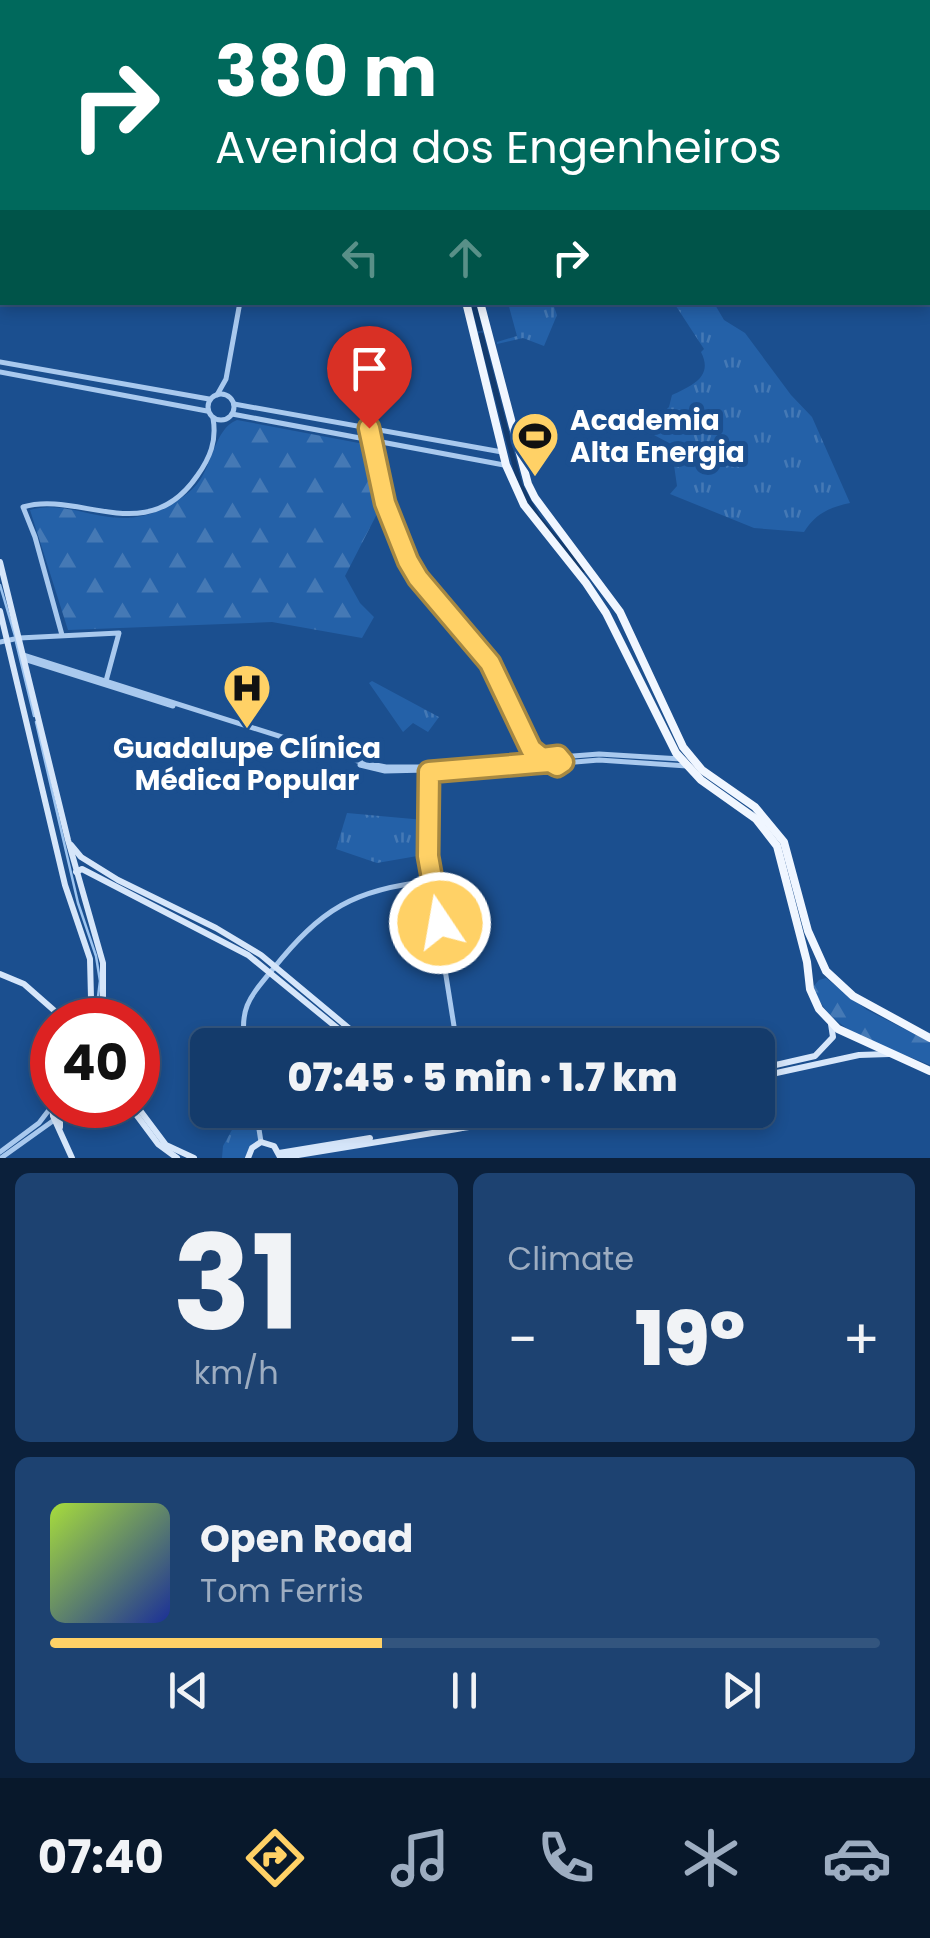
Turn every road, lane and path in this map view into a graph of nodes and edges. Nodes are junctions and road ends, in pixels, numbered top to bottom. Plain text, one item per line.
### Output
1 (239, 305) edge
2 (467, 305) edge
3 (481, 305) edge
4 (0, 362) edge
5 (0, 372) edge
6 (226, 379) junction
7 (217, 394) junction
8 (209, 400) junction
9 (232, 401) junction
10 (207, 411) junction
11 (232, 414) junction
12 (213, 418) junction
13 (226, 420) junction
14 (369, 428) junction
15 (388, 432) junction
16 (216, 433) junction
17 (370, 439) junction
18 (387, 443) junction
19 (498, 451) junction
20 (493, 462) junction
21 (506, 465) junction
22 (0, 562) edge
23 (593, 572) junction
24 (584, 580) junction
25 (0, 611) edge
26 (62, 635) junction
27 (11, 640) edge
28 (628, 656) junction
29 (642, 656) junction
30 (24, 657) junction
31 (69, 674) junction
32 (84, 674) junction
33 (106, 682) junction
34 (531, 749) junction
35 (542, 758) junction
36 (558, 760) junction
37 (532, 761) junction
38 (684, 762) junction
39 (427, 768) junction
40 (702, 770) junction
41 (742, 803) junction
42 (68, 840) junction
43 (76, 872) junction
44 (98, 873) junction
45 (431, 881) junction
46 (272, 969) junction
47 (0, 974) edge
48 (833, 980) junction
49 (810, 984) junction
50 (39, 998) edge
51 (90, 998) edge
52 (102, 998) edge
53 (829, 1021) junction
54 (245, 1028) edge
55 (339, 1028) edge
56 (347, 1028) edge
57 (455, 1028) edge
58 (930, 1038) edge
59 (893, 1055) junction
60 (791, 1066) junction
61 (775, 1069) edge
62 (930, 1070) edge
63 (34, 1128) edge
64 (42, 1128) edge
65 (60, 1128) edge
66 (148, 1128) edge
67 (152, 1128) edge
68 (259, 1128) edge
69 (441, 1128) edge
70 (261, 1142) junction
71 (1, 1155) edge
72 (280, 1156) edge
73 (72, 1158) edge
74 (177, 1158) edge
75 (194, 1158) edge
76 (248, 1158) edge

1 - 6 street
2 - 19 main road
3 - 23 main road
4 - 8 street
5 - 10 street
6 - 7 street
6 - 9 street
7 - 8 street
7 - 9 street
8 - 10 street
9 - 11 street
9 - 14 street
10 - 12 street
11 - 13 street
11 - 17 street
12 - 13 street
12 - 16 street
13 - 16 street
14 - 15 street
14 - 17 street
15 - 18 street
15 - 19 street
16 - 26 street
17 - 18 street
17 - 34 street
18 - 20 street
19 - 20 street
19 - 21 main road
20 - 21 street
21 - 24 main road
22 - 27 main road
23 - 24 main road
23 - 29 main road
24 - 28 main road
25 - 27 main road
26 - 27 street
26 - 33 street
27 - 30 main road
27 - 51 main road
28 - 29 main road
28 - 38 main road
29 - 40 main road
30 - 31 street
30 - 32 street
30 - 42 main road
31 - 32 street
31 - 39 street
32 - 33 street
33 - 39 street
34 - 35 street
34 - 37 street
35 - 36 street
35 - 37 street
36 - 37 street
36 - 38 street
37 - 39 street
38 - 40 main road
38 - 41 main road
39 - 45 street
40 - 41 main road
41 - 48 main road
41 - 49 main road
42 - 43 main road
42 - 44 main road
43 - 44 main road
43 - 52 main road
44 - 46 main road
45 - 46 street
45 - 57 street
46 - 54 street
46 - 55 main road
46 - 56 main road
47 - 50 main road
48 - 49 main road
48 - 58 main road
49 - 53 main road
53 - 59 main road
53 - 60 main road
59 - 60 main road
59 - 62 main road
60 - 61 main road
63 - 71 street
64 - 71 street
65 - 73 main road
66 - 74 main road
67 - 75 main road
68 - 70 street
69 - 72 main road
70 - 72 main road
70 - 76 main road

